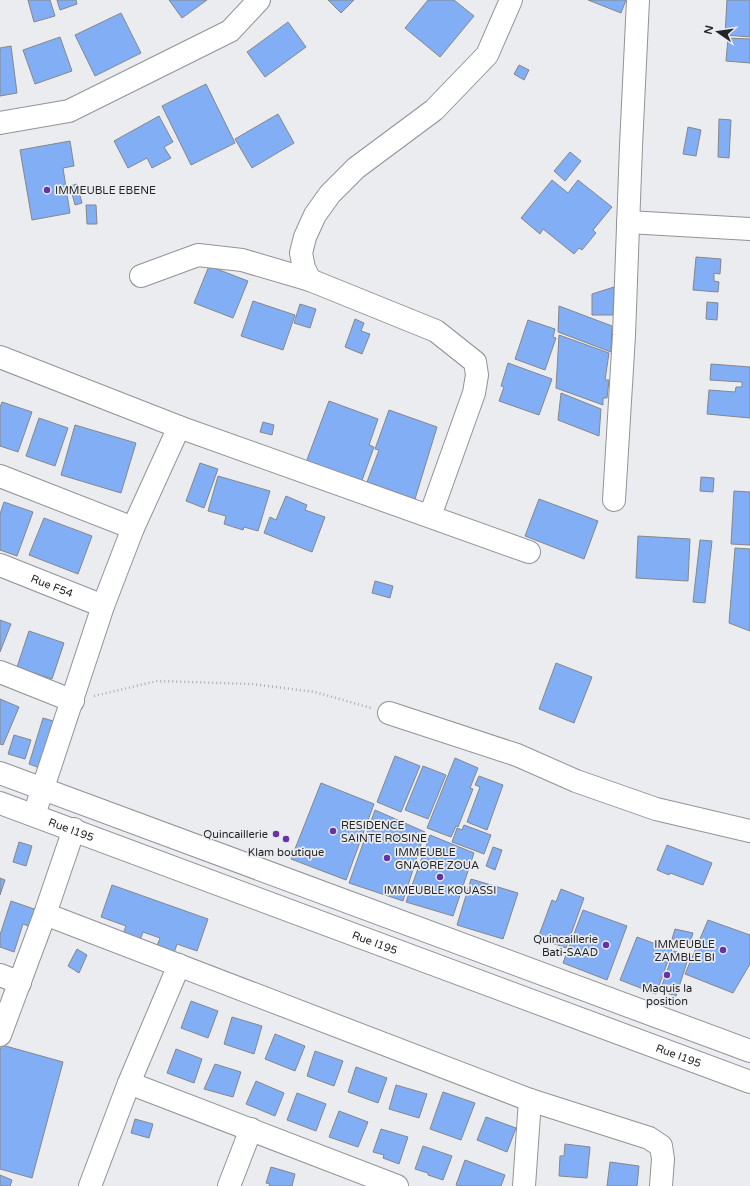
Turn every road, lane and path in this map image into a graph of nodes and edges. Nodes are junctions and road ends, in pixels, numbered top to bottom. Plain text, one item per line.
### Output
1 (259, 0) edge
2 (511, 0) edge
3 (638, 0) edge
4 (0, 123) edge
5 (628, 222) junction
6 (750, 229) edge
7 (140, 276) dead end
8 (310, 280) junction
9 (0, 357) edge
10 (179, 428) junction
11 (0, 476) edge
12 (614, 500) dead end
13 (430, 516) junction
14 (134, 528) junction
15 (529, 552) dead end
16 (0, 565) edge
17 (103, 606) junction
18 (0, 672) edge
19 (72, 701) junction
20 (389, 714) joint
21 (0, 773) edge
22 (43, 789) junction
23 (0, 803) edge
24 (34, 815) junction
25 (74, 829) junction
26 (750, 831) edge
27 (45, 914) junction
28 (180, 965) junction
29 (0, 976) edge
30 (20, 983) junction
31 (0, 1035) edge
32 (750, 1051) edge
33 (750, 1082) edge
34 (129, 1083) junction
35 (530, 1100) junction
36 (251, 1129) junction
37 (370, 1181) edge
38 (90, 1186) edge
39 (229, 1186) edge
40 (397, 1186) edge
41 (524, 1186) edge
42 (661, 1186) edge

1 - 4 street
2 - 8 street
3 - 5 street
5 - 6 street
5 - 12 street
7 - 8 street
8 - 13 street
9 - 10 street
10 - 13 street
10 - 14 street
11 - 14 street
13 - 15 street
14 - 17 street
16 - 17 street, Rue F54
17 - 19 street
18 - 19 street
19 - 20 path
19 - 22 street
20 - 26 street
21 - 22 street
22 - 24 street
22 - 32 street
23 - 24 street, Rue I195
24 - 25 street, Rue I195
25 - 27 street
25 - 33 street, Rue I195
27 - 28 street
27 - 30 street
28 - 34 street
28 - 35 street
29 - 30 street
30 - 31 street
34 - 36 street
34 - 38 street
35 - 41 street
35 - 42 street
36 - 37 street
36 - 39 street
37 - 40 street

